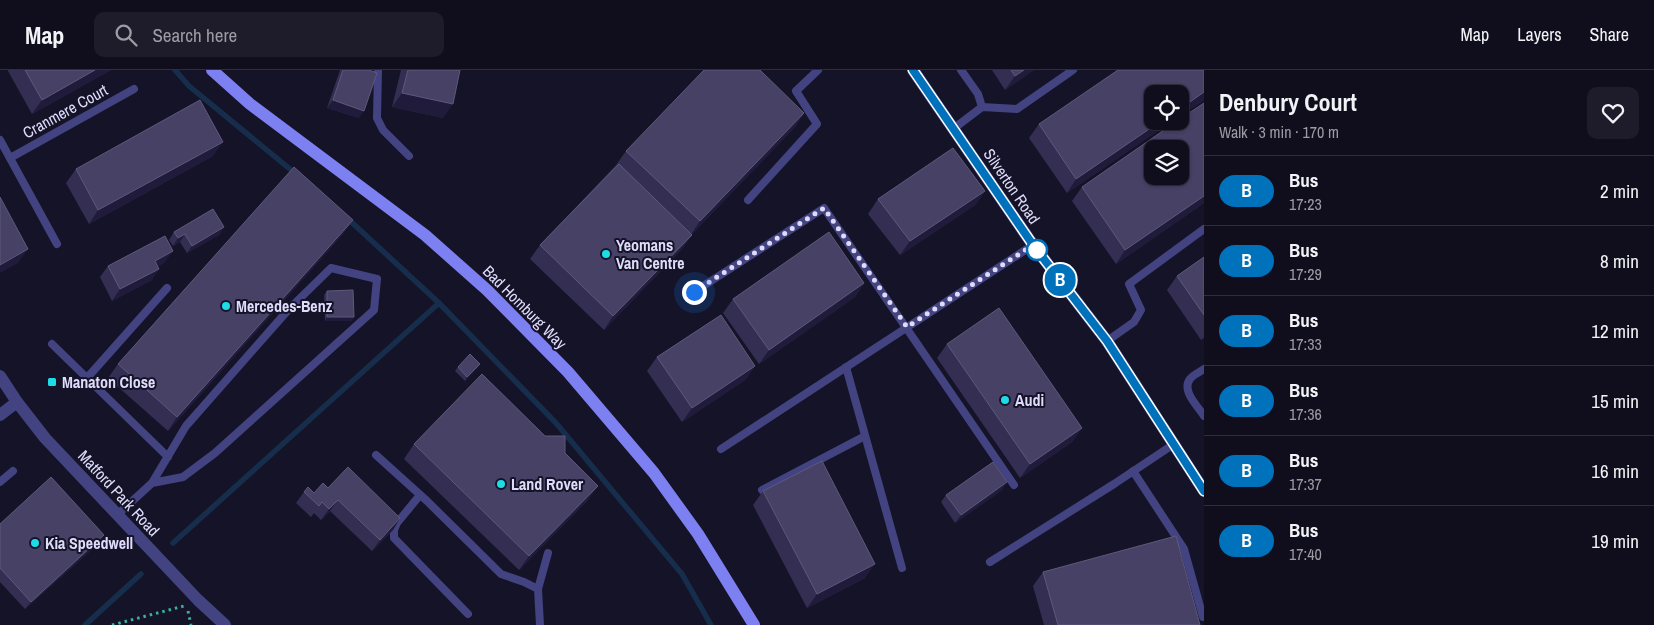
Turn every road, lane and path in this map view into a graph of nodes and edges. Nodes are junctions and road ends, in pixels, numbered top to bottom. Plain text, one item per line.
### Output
1 (212, 70) edge
2 (378, 70) edge
3 (818, 70) edge
4 (914, 70) edge
5 (960, 70) edge
6 (1073, 70) edge
7 (134, 89) dead end
8 (982, 107) junction
9 (953, 129) junction
10 (0, 140) edge
11 (409, 156) dead end
12 (10, 158) junction
13 (748, 200) dead end
14 (1204, 229) edge
15 (57, 244) dead end
16 (1033, 245) junction
17 (167, 288) dead end
18 (694, 292) dead end
19 (907, 327) junction
20 (1107, 341) junction
21 (52, 344) dead end
22 (846, 367) junction
23 (1204, 369) edge
24 (0, 376) edge
25 (86, 378) junction
26 (17, 402) junction
27 (0, 414) edge
28 (1204, 416) edge
29 (865, 436) junction
30 (1174, 444) junction
31 (721, 449) dead end
32 (376, 455) dead end
33 (168, 457) junction
34 (12, 471) dead end
35 (1133, 471) junction
36 (0, 482) edge
37 (152, 483) junction
38 (1014, 485) dead end
39 (762, 490) edge
40 (1204, 491) edge
41 (420, 495) junction
42 (118, 515) junction
43 (548, 553) edge
44 (990, 562) dead end
45 (902, 568) dead end
46 (538, 590) junction
47 (198, 600) junction
48 (468, 614) dead end
49 (1204, 617) edge
50 (112, 625) edge
51 (225, 625) edge
52 (540, 625) edge
53 (754, 625) edge

1 - 53 main road, Bad Homburg Way
2 - 11 lane
3 - 13 lane
4 - 9 street, Silverton Road
5 - 8 lane
6 - 8 lane
7 - 12 lane, Cranmere Court
8 - 9 lane
9 - 16 street, Silverton Road
10 - 12 lane, Cranmere Court
12 - 15 lane, Cranmere Court
14 - 20 lane
16 - 19 lane
16 - 20 street, Silverton Road
17 - 25 lane
18 - 19 lane
19 - 22 lane
19 - 38 lane
20 - 30 street, Silverton Road
21 - 25 lane
22 - 29 lane
22 - 31 lane
23 - 28 lane
24 - 26 street, Matford Park Road
25 - 33 lane
26 - 27 street
26 - 42 street, Matford Park Road
29 - 39 lane
29 - 45 lane
30 - 35 lane
30 - 40 street, Silverton Road
32 - 41 lane
33 - 37 lane
33 - 37 lane
34 - 36 lane
35 - 44 lane
35 - 49 lane
37 - 42 lane
41 - 46 lane
41 - 48 lane
42 - 47 street, Matford Park Road
43 - 46 lane
46 - 52 lane
47 - 50 path
47 - 51 street, Matford Park Road

